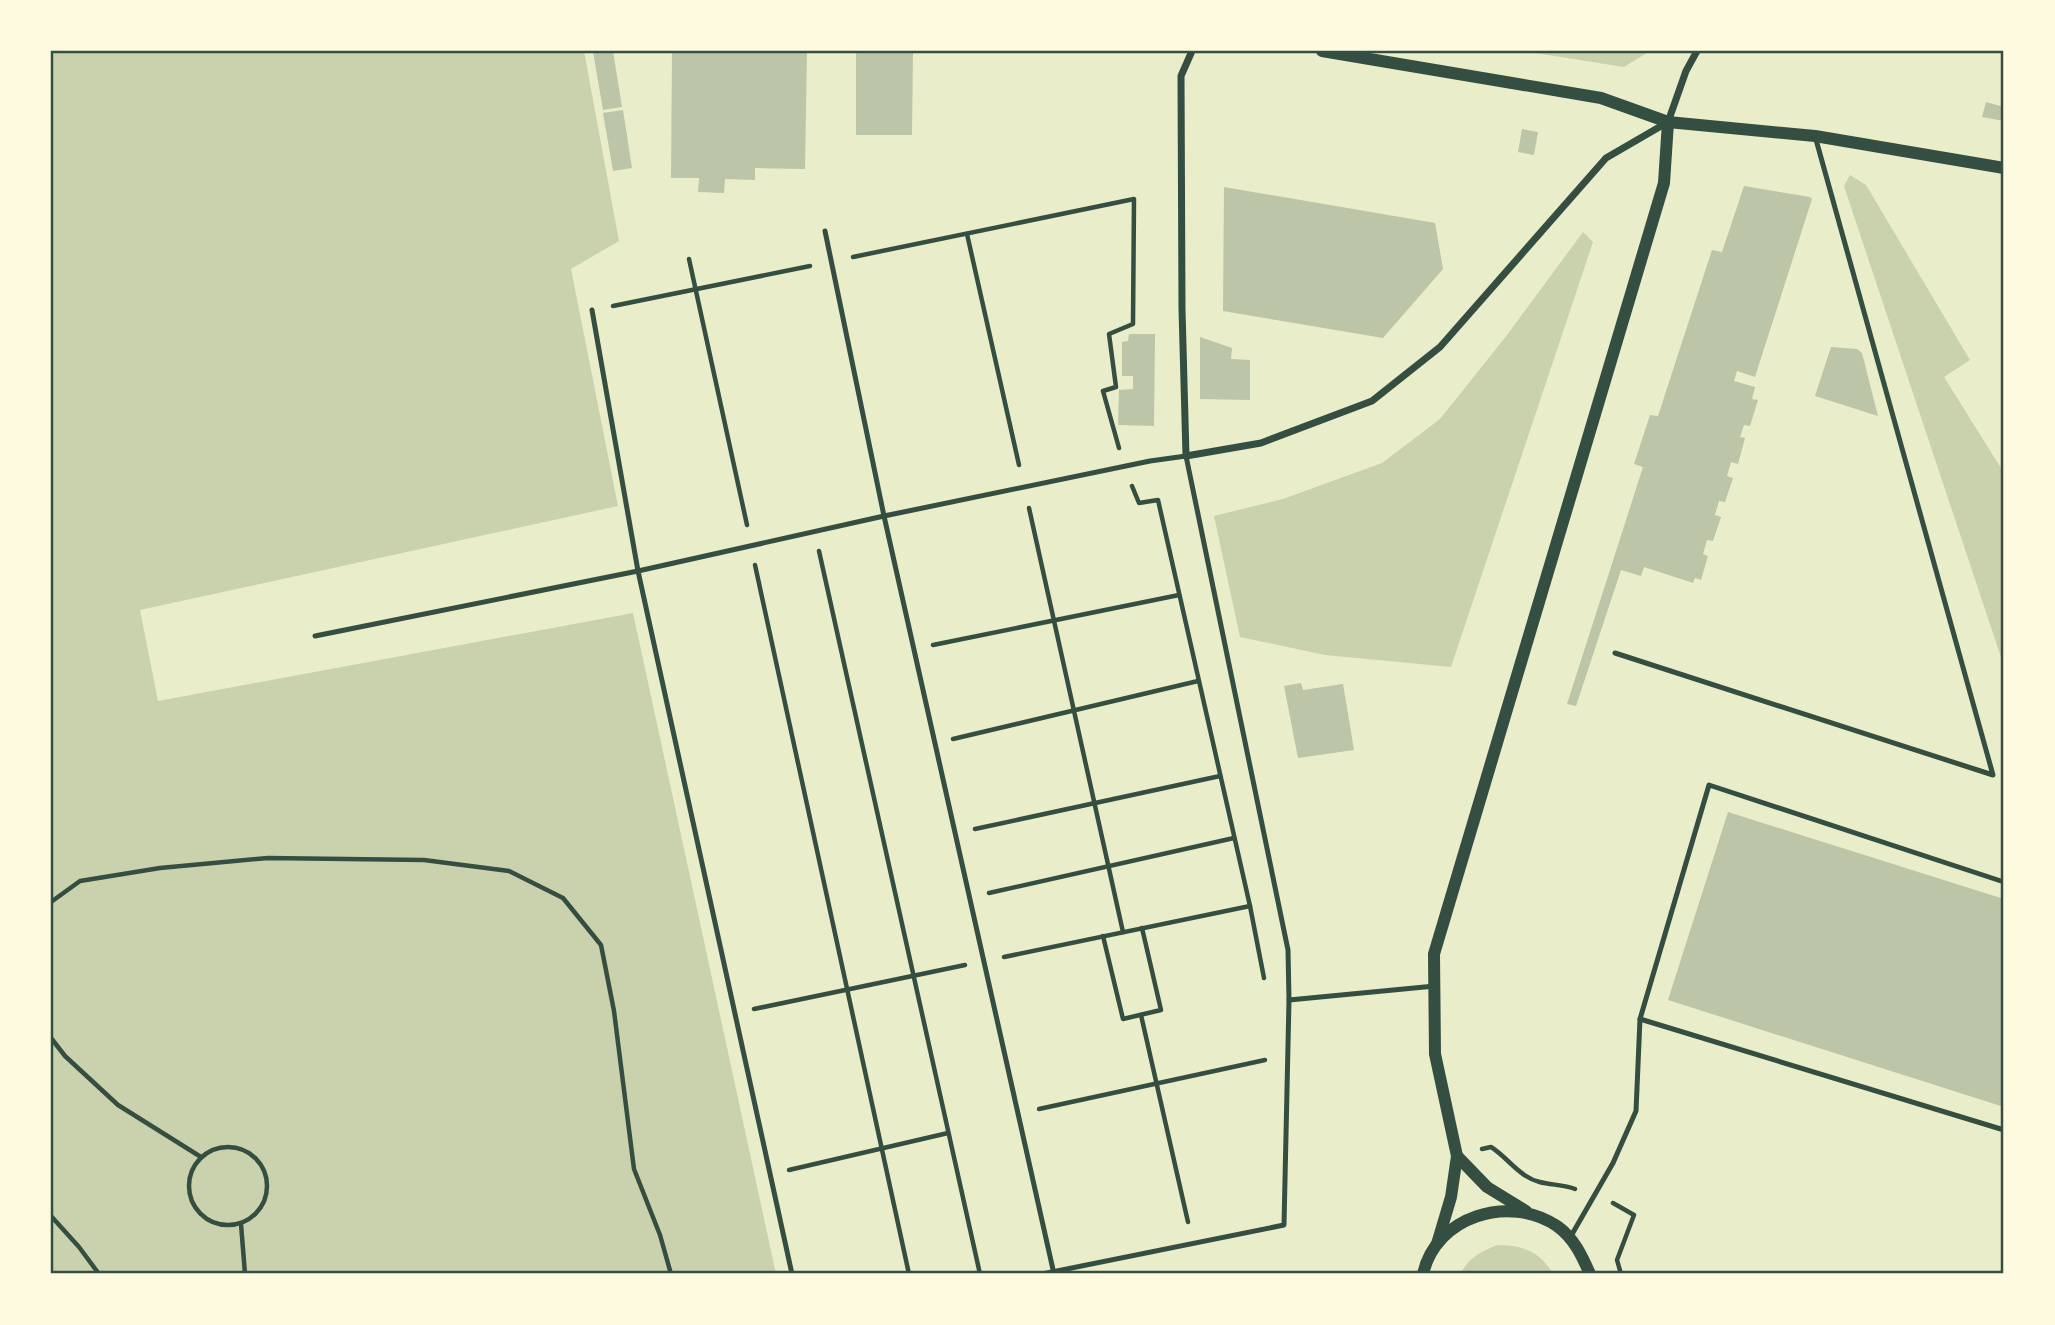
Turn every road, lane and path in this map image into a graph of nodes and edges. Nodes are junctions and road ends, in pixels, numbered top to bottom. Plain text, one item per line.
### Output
1 (1192, 51) edge
2 (1322, 51) edge
3 (1697, 51) edge
4 (1668, 122) junction
5 (1815, 136) junction
6 (2004, 168) edge
7 (825, 231) dead end
8 (967, 234) dead end
9 (689, 259) dead end
10 (592, 310) dead end
11 (1186, 456) junction
12 (1024, 487) junction
13 (884, 516) junction
14 (815, 531) junction
15 (751, 545) junction
16 (638, 571) junction
17 (1179, 595) dead end
18 (1054, 621) junction
19 (315, 636) dead end
20 (914, 649) junction
21 (1615, 653) dead end
22 (1198, 681) dead end
23 (1073, 711) junction
24 (935, 743) junction
25 (1220, 776) dead end
26 (1094, 804) junction
27 (955, 834) junction
28 (1234, 838) dead end
29 (1108, 867) junction
30 (2004, 882) edge
31 (969, 898) junction
32 (51, 902) edge
33 (1142, 928) dead end
34 (1123, 932) dead end
35 (1103, 936) dead end
36 (1435, 986) junction
37 (1289, 1000) junction
38 (1141, 1014) junction
39 (1640, 1019) junction
40 (51, 1038) edge
41 (1265, 1072) dead end
42 (1156, 1083) junction
43 (1018, 1113) junction
44 (2004, 1130) edge
45 (948, 1133) junction
46 (882, 1149) junction
47 (1457, 1156) junction
48 (201, 1157) junction
49 (770, 1174) junction
50 (1595, 1197) junction
51 (1530, 1213) junction
52 (51, 1216) edge
53 (241, 1224) junction
54 (1570, 1239) junction
55 (1193, 1242) junction
56 (1437, 1244) junction
57 (1054, 1273) edge
58 (99, 1274) edge
59 (245, 1274) edge
60 (671, 1274) edge
61 (792, 1274) edge
62 (909, 1274) edge
63 (980, 1274) edge
64 (1042, 1274) edge
65 (1423, 1274) edge
66 (1590, 1274) edge
67 (1620, 1274) edge

1 - 11 street
2 - 4 street
3 - 4 street
4 - 5 street
4 - 11 street
4 - 36 street
5 - 6 street
5 - 21 lane
7 - 13 lane
8 - 12 path
9 - 15 path
10 - 16 lane
11 - 12 lane
11 - 37 lane
12 - 13 lane
12 - 18 path
13 - 14 lane
13 - 20 lane
14 - 15 lane
14 - 45 path
15 - 16 lane
15 - 46 path
16 - 19 lane
16 - 49 lane
17 - 18 path
18 - 20 path
18 - 23 path
20 - 24 lane
22 - 23 path
23 - 24 path
23 - 26 path
24 - 27 lane
25 - 26 path
26 - 27 path
26 - 29 path
27 - 31 lane
28 - 29 path
29 - 31 path
29 - 34 path
30 - 39 lane
31 - 43 lane
32 - 60 path
33 - 38 path
35 - 38 path
36 - 37 lane
36 - 47 street
37 - 55 lane
38 - 42 path
39 - 44 lane
39 - 50 lane
40 - 48 path
41 - 42 path
42 - 43 path
42 - 55 path
43 - 57 lane
45 - 46 path
45 - 63 path
46 - 49 path
46 - 62 path
47 - 50 path
47 - 51 street
47 - 56 street
48 - 53 path
48 - 53 path
49 - 61 lane
50 - 54 lane
50 - 67 path
51 - 54 street
51 - 56 street
52 - 58 path
53 - 59 path
54 - 66 street
55 - 57 lane
56 - 65 street
57 - 64 lane

